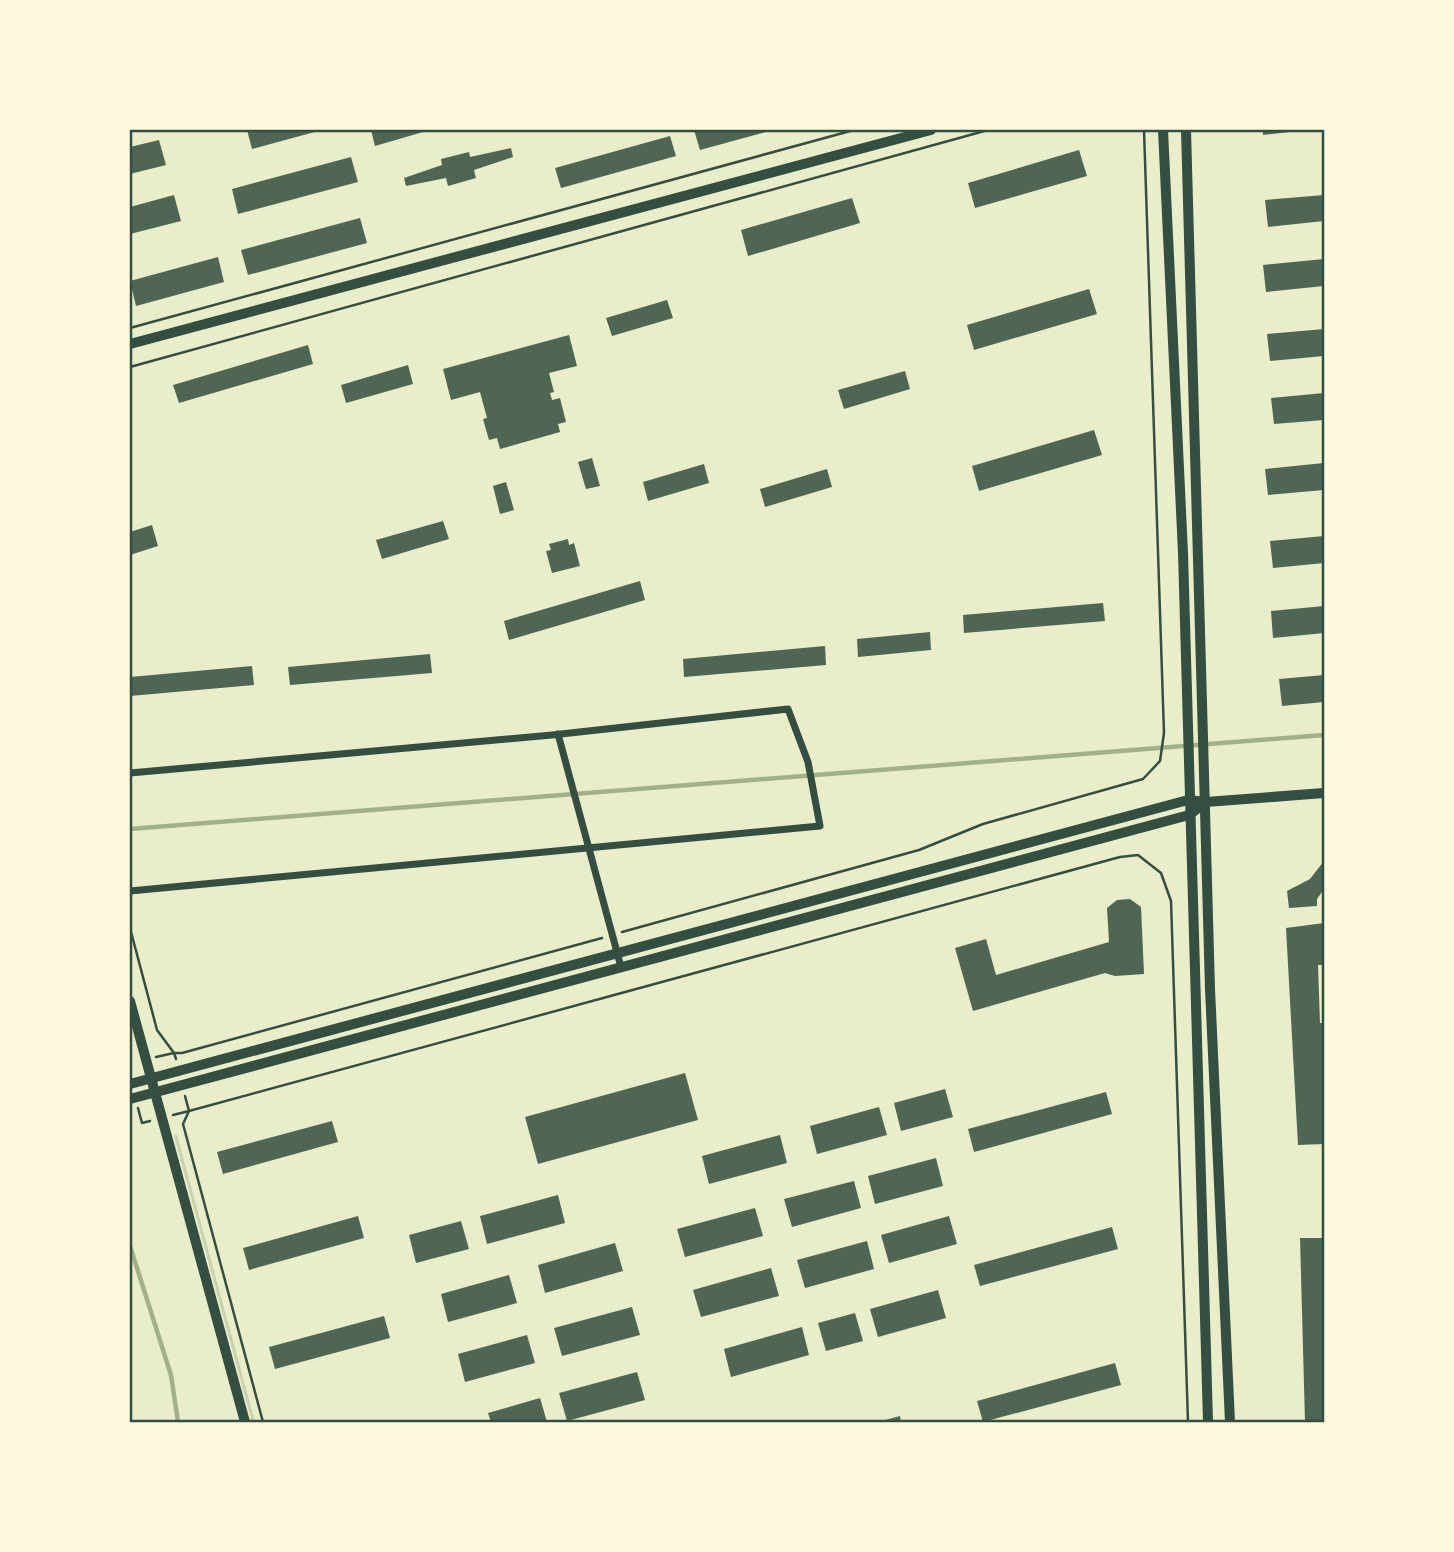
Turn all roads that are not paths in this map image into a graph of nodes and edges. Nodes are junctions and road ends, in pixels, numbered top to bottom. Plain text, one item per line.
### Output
1 (931, 130) edge
2 (1163, 130) edge
3 (1186, 130) edge
4 (130, 344) edge
5 (558, 734) junction
6 (130, 773) edge
7 (1325, 793) edge
8 (1188, 800) junction
9 (1206, 802) junction
10 (1189, 815) junction
11 (590, 848) junction
12 (130, 891) edge
13 (618, 953) junction
14 (621, 967) junction
15 (130, 1001) edge
16 (151, 1079) junction
17 (130, 1084) edge
18 (155, 1093) junction
19 (130, 1099) edge
20 (244, 1423) edge
21 (1208, 1423) edge
22 (1230, 1423) edge

1 - 4 street
2 - 8 main road
3 - 9 main road
5 - 6 street
5 - 11 street
5 - 11 street
7 - 9 street
8 - 9 street
8 - 10 main road
8 - 13 street
9 - 10 street
9 - 22 main road
10 - 14 street
10 - 21 main road
11 - 12 street
11 - 13 street
13 - 14 street
13 - 16 street
14 - 18 street
15 - 16 street
16 - 17 street
16 - 18 street
18 - 19 street
18 - 20 street

